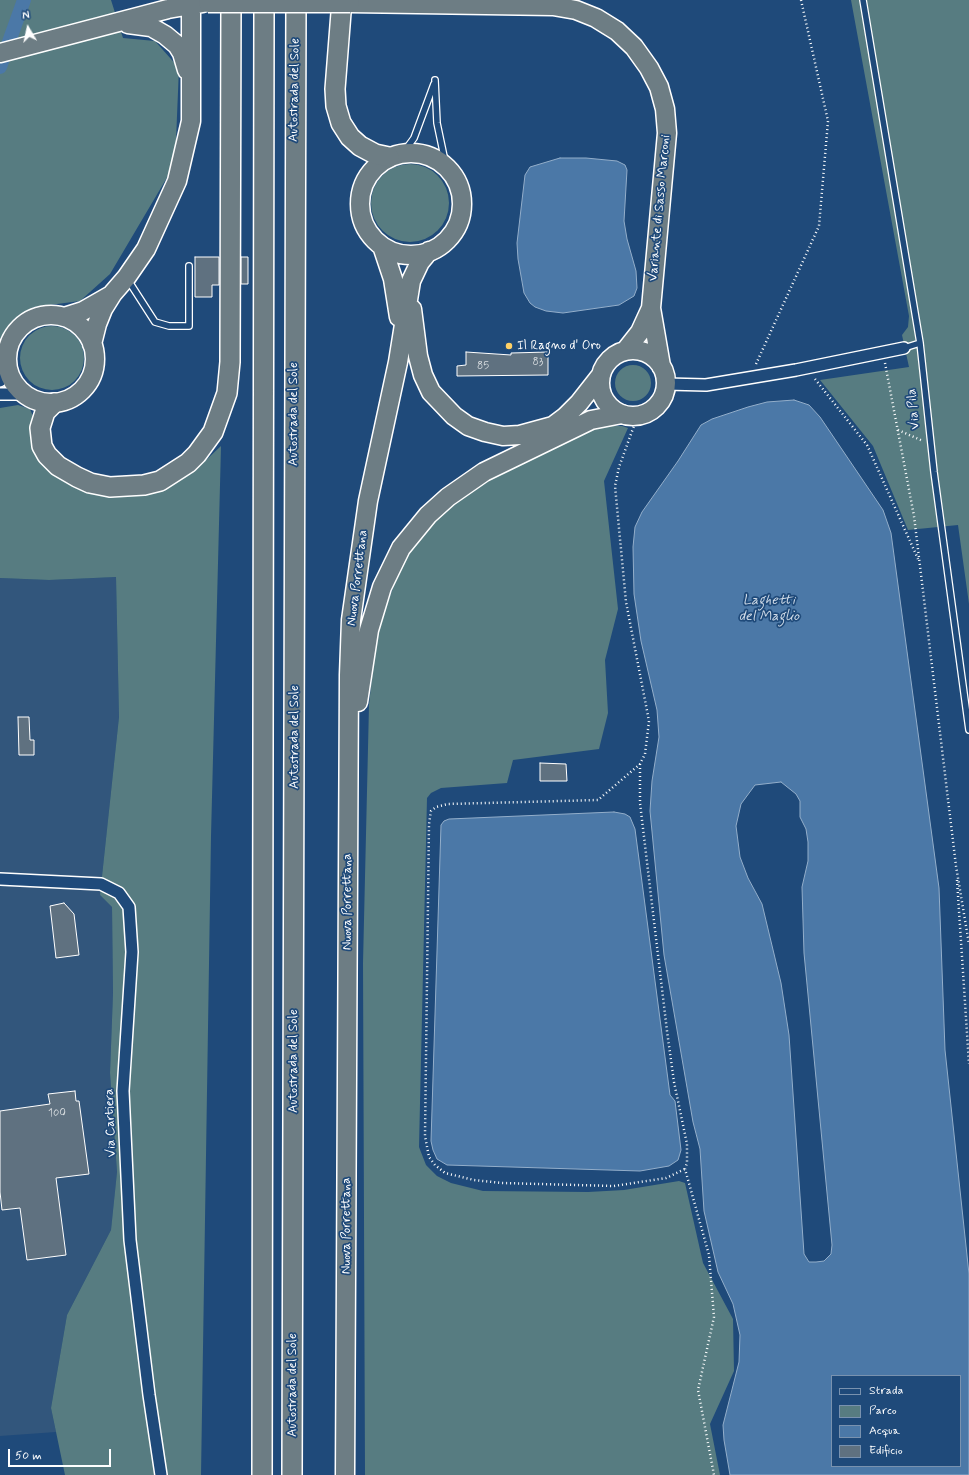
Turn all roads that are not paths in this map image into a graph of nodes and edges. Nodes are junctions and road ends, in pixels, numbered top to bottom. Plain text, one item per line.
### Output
1 (231, 0) edge
2 (264, 0) edge
3 (296, 0) edge
4 (863, 0) edge
5 (346, 2) edge
6 (200, 4) junction
7 (111, 24) junction
8 (0, 52) edge
9 (191, 86) junction
10 (396, 155) junction
11 (446, 166) junction
12 (382, 246) junction
13 (429, 251) junction
14 (189, 266) dead end
15 (126, 278) junction
16 (411, 281) junction
17 (113, 293) junction
18 (651, 308) junction
19 (64, 317) junction
20 (401, 333) junction
21 (920, 343) junction
22 (92, 344) junction
23 (904, 348) joint
24 (625, 351) junction
25 (7, 365) junction
26 (661, 366) junction
27 (601, 375) junction
28 (0, 381) edge
29 (666, 384) junction
30 (0, 394) edge
31 (23, 394) junction
32 (54, 403) junction
33 (630, 414) junction
34 (969, 730) edge
35 (349, 764) junction
36 (0, 879) edge
37 (161, 1475) edge
38 (262, 1475) edge
39 (292, 1475) edge
40 (345, 1475) edge

1 - 32 highway
2 - 38 highway
3 - 39 highway, Autostrada del Sole
4 - 21 lane, Via Pila
5 - 6 highway, Variante di Sasso Marconi, bridge
5 - 10 highway
5 - 18 highway, Variante di Sasso Marconi
6 - 7 highway, Variante di Sasso Marconi
6 - 9 highway
7 - 8 highway, Variante di Sasso Marconi
7 - 9 highway
9 - 15 highway
10 - 11 highway
10 - 11 lane
10 - 12 highway
11 - 13 highway
12 - 13 highway
12 - 20 highway
13 - 16 highway
14 - 15 lane
15 - 17 highway
16 - 20 highway
16 - 27 highway
17 - 19 highway
17 - 22 highway
18 - 24 highway
18 - 26 highway
19 - 22 highway
19 - 25 highway
20 - 35 highway, Nuova Porrettana
21 - 23 lane
21 - 34 lane, Via Pila
22 - 32 highway
23 - 29 street
24 - 26 highway
24 - 27 highway
25 - 28 street
25 - 31 highway
26 - 29 highway
27 - 33 highway
29 - 33 highway
30 - 31 street
31 - 32 highway
33 - 35 highway
35 - 40 highway, Nuova Porrettana
36 - 37 street, Via Cartiera

